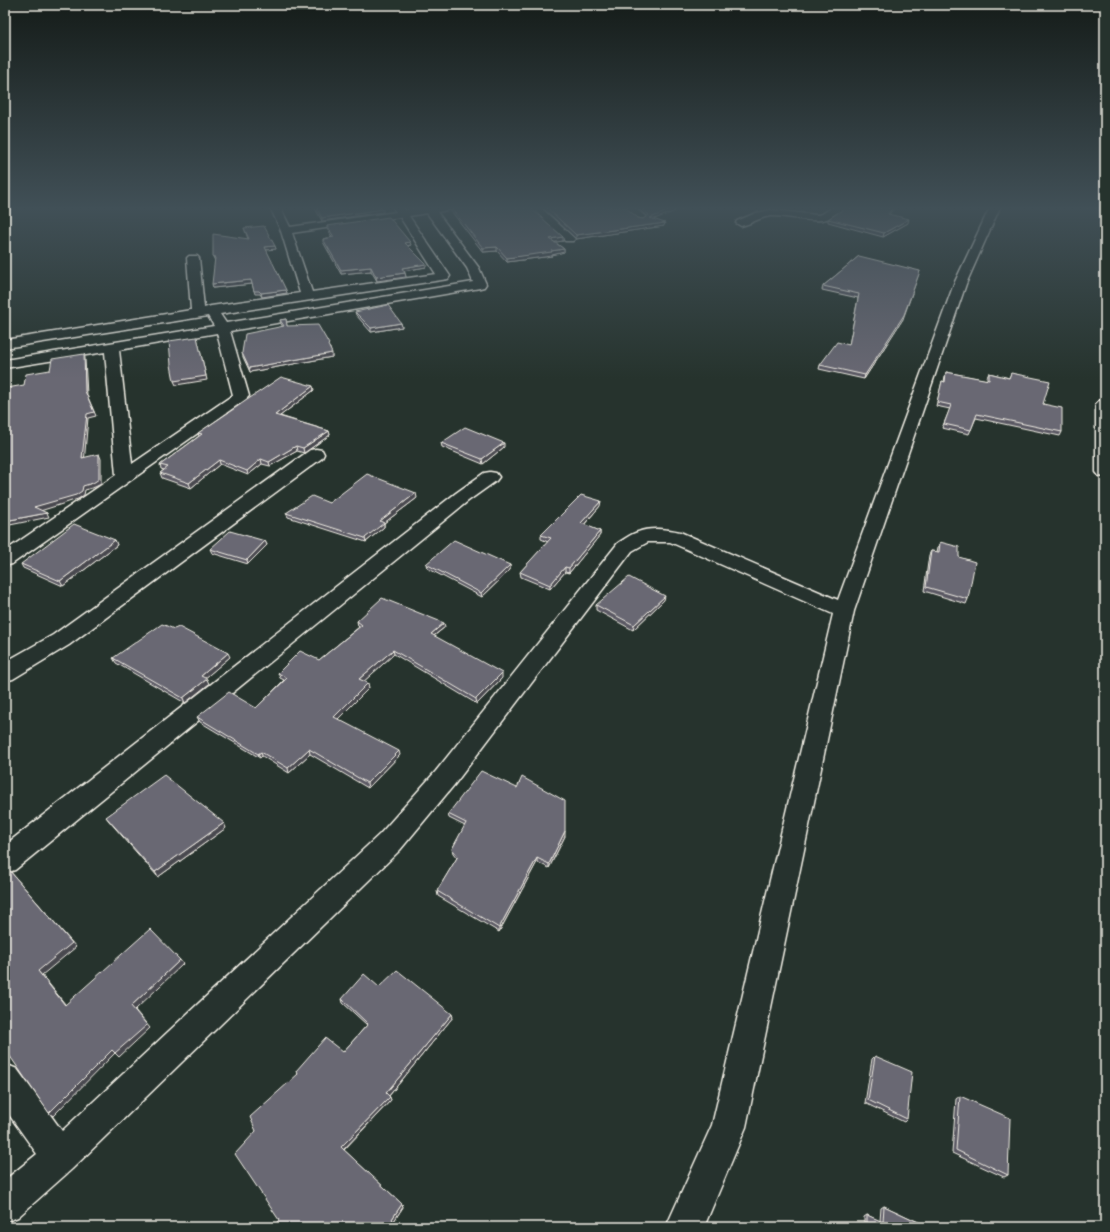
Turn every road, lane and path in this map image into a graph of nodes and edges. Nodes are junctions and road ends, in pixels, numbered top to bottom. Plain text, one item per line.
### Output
1 (194, 264) edge
2 (297, 264) edge
3 (443, 264) edge
4 (470, 264) edge
5 (969, 264) edge
6 (474, 270) junction
7 (452, 275) junction
8 (307, 296) junction
9 (205, 311) junction
10 (222, 328) junction
11 (5, 344) edge
12 (112, 347) junction
13 (5, 364) edge
14 (1105, 405) edge
15 (316, 454) dead end
16 (1105, 472) edge
17 (125, 477) junction
18 (490, 477) dead end
19 (5, 560) edge
20 (844, 611) junction
21 (5, 674) edge
22 (5, 861) edge
23 (5, 1081) edge
24 (60, 1157) junction
25 (5, 1204) edge
26 (684, 1227) edge

1 - 9 street
2 - 8 street
3 - 7 street
4 - 6 street
5 - 20 street
6 - 7 street
6 - 10 street
7 - 8 street
8 - 9 street
9 - 10 street
9 - 11 street
10 - 12 street
10 - 17 street
12 - 13 street
12 - 17 street
14 - 16 street
15 - 21 street
17 - 19 street
18 - 22 street
20 - 24 street
20 - 26 street
23 - 24 street
24 - 25 street

